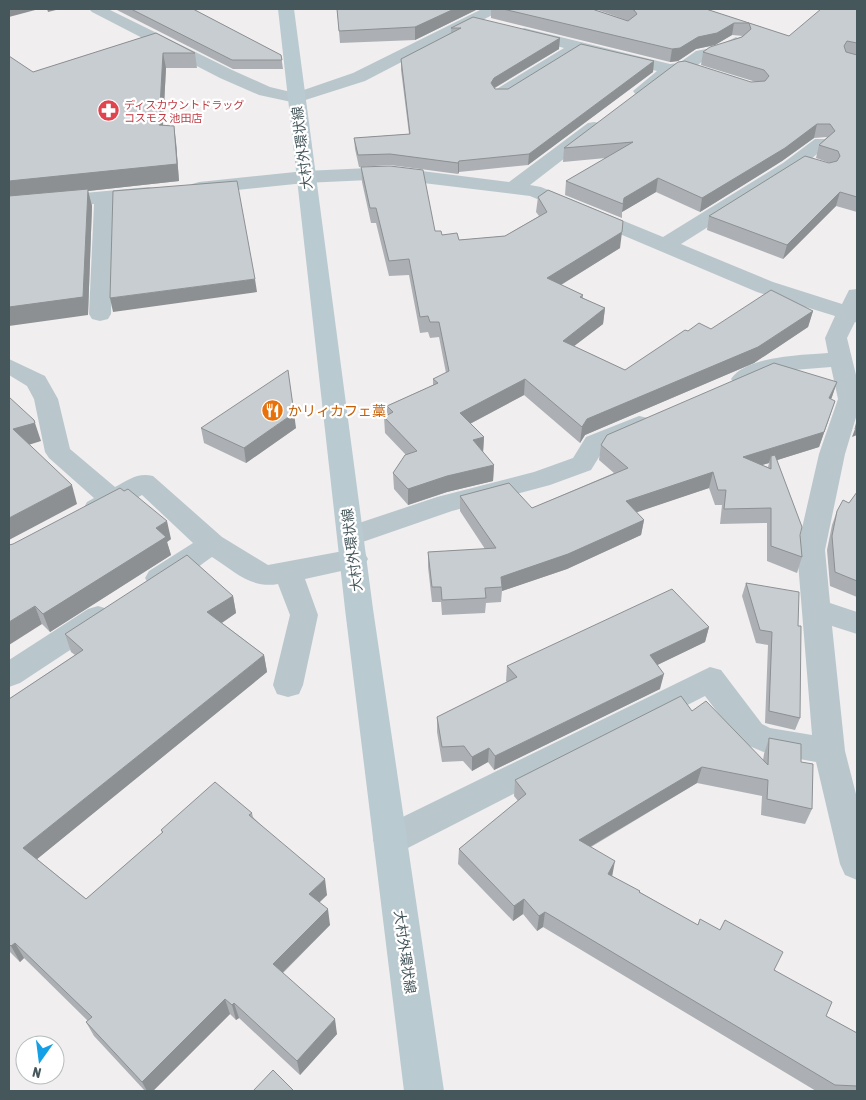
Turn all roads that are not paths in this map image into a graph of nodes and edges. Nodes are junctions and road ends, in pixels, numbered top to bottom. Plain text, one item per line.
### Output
1 (97, 9) edge
2 (286, 9) edge
3 (494, 9) edge
4 (471, 20) junction
5 (739, 40) edge
6 (578, 46) junction
7 (677, 68) junction
8 (702, 73) edge
9 (501, 94) edge
10 (296, 98) junction
11 (631, 99) edge
12 (608, 116) edge
13 (821, 144) edge
14 (306, 177) junction
15 (722, 184) edge
16 (514, 188) junction
17 (747, 194) junction
18 (104, 197) junction
19 (9, 206) edge
20 (664, 246) junction
21 (854, 308) edge
22 (100, 314) dead end
23 (841, 359) junction
24 (9, 366) edge
25 (726, 386) edge
26 (854, 401) edge
27 (657, 417) edge
28 (113, 500) junction
29 (78, 518) edge
30 (212, 544) junction
31 (352, 548) junction
32 (288, 572) junction
33 (817, 610) junction
34 (857, 623) edge
35 (9, 675) edge
36 (288, 685) dead end
37 (829, 751) junction
38 (390, 840) junction
39 (857, 864) edge
40 (424, 1091) edge

1 - 10 street
2 - 10 main road, 大村外環状線
3 - 4 street
4 - 6 street
4 - 10 street
5 - 7 street
6 - 7 street
6 - 9 street
7 - 8 street
7 - 11 street
10 - 14 main road, 大村外環状線
12 - 16 street
13 - 17 street
14 - 16 street
14 - 18 street
14 - 31 main road, 大村外環状線
15 - 17 street
16 - 20 street
17 - 20 street
18 - 19 street
18 - 22 street
20 - 21 street
21 - 23 street
23 - 25 street
23 - 26 street
24 - 28 street
26 - 33 street
27 - 31 street
28 - 29 street
28 - 30 street
30 - 32 street
30 - 35 street
31 - 32 street
31 - 38 main road, 大村外環状線
32 - 36 street
33 - 34 street
33 - 37 street
37 - 38 street
37 - 39 street
38 - 40 main road, 大村外環状線

